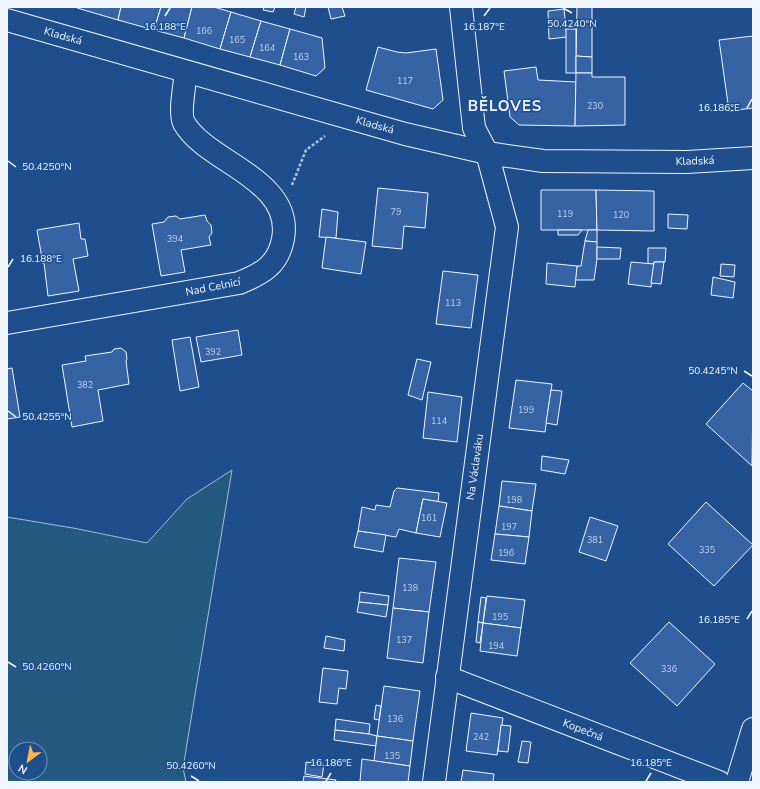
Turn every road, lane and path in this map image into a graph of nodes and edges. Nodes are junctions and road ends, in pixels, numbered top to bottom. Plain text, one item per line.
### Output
1 (461, 7) edge
2 (7, 20) edge
3 (186, 72) junction
4 (349, 118) junction
5 (487, 153) junction
6 (753, 158) edge
7 (282, 211) junction
8 (7, 324) edge
9 (447, 677) junction
10 (753, 729) edge
11 (434, 782) edge
12 (719, 782) edge
13 (737, 782) edge

1 - 5 street, Na Václaváku
2 - 3 street, Kladská
3 - 4 street, Kladská
3 - 7 street, Nad Celnicí
4 - 5 street, Kladská
4 - 7 path
5 - 6 street, Kladská
5 - 9 street, Na Václaváku
7 - 8 street, Nad Celnicí
9 - 11 street, Na Václaváku
9 - 12 street, Kopečná
10 - 13 street

